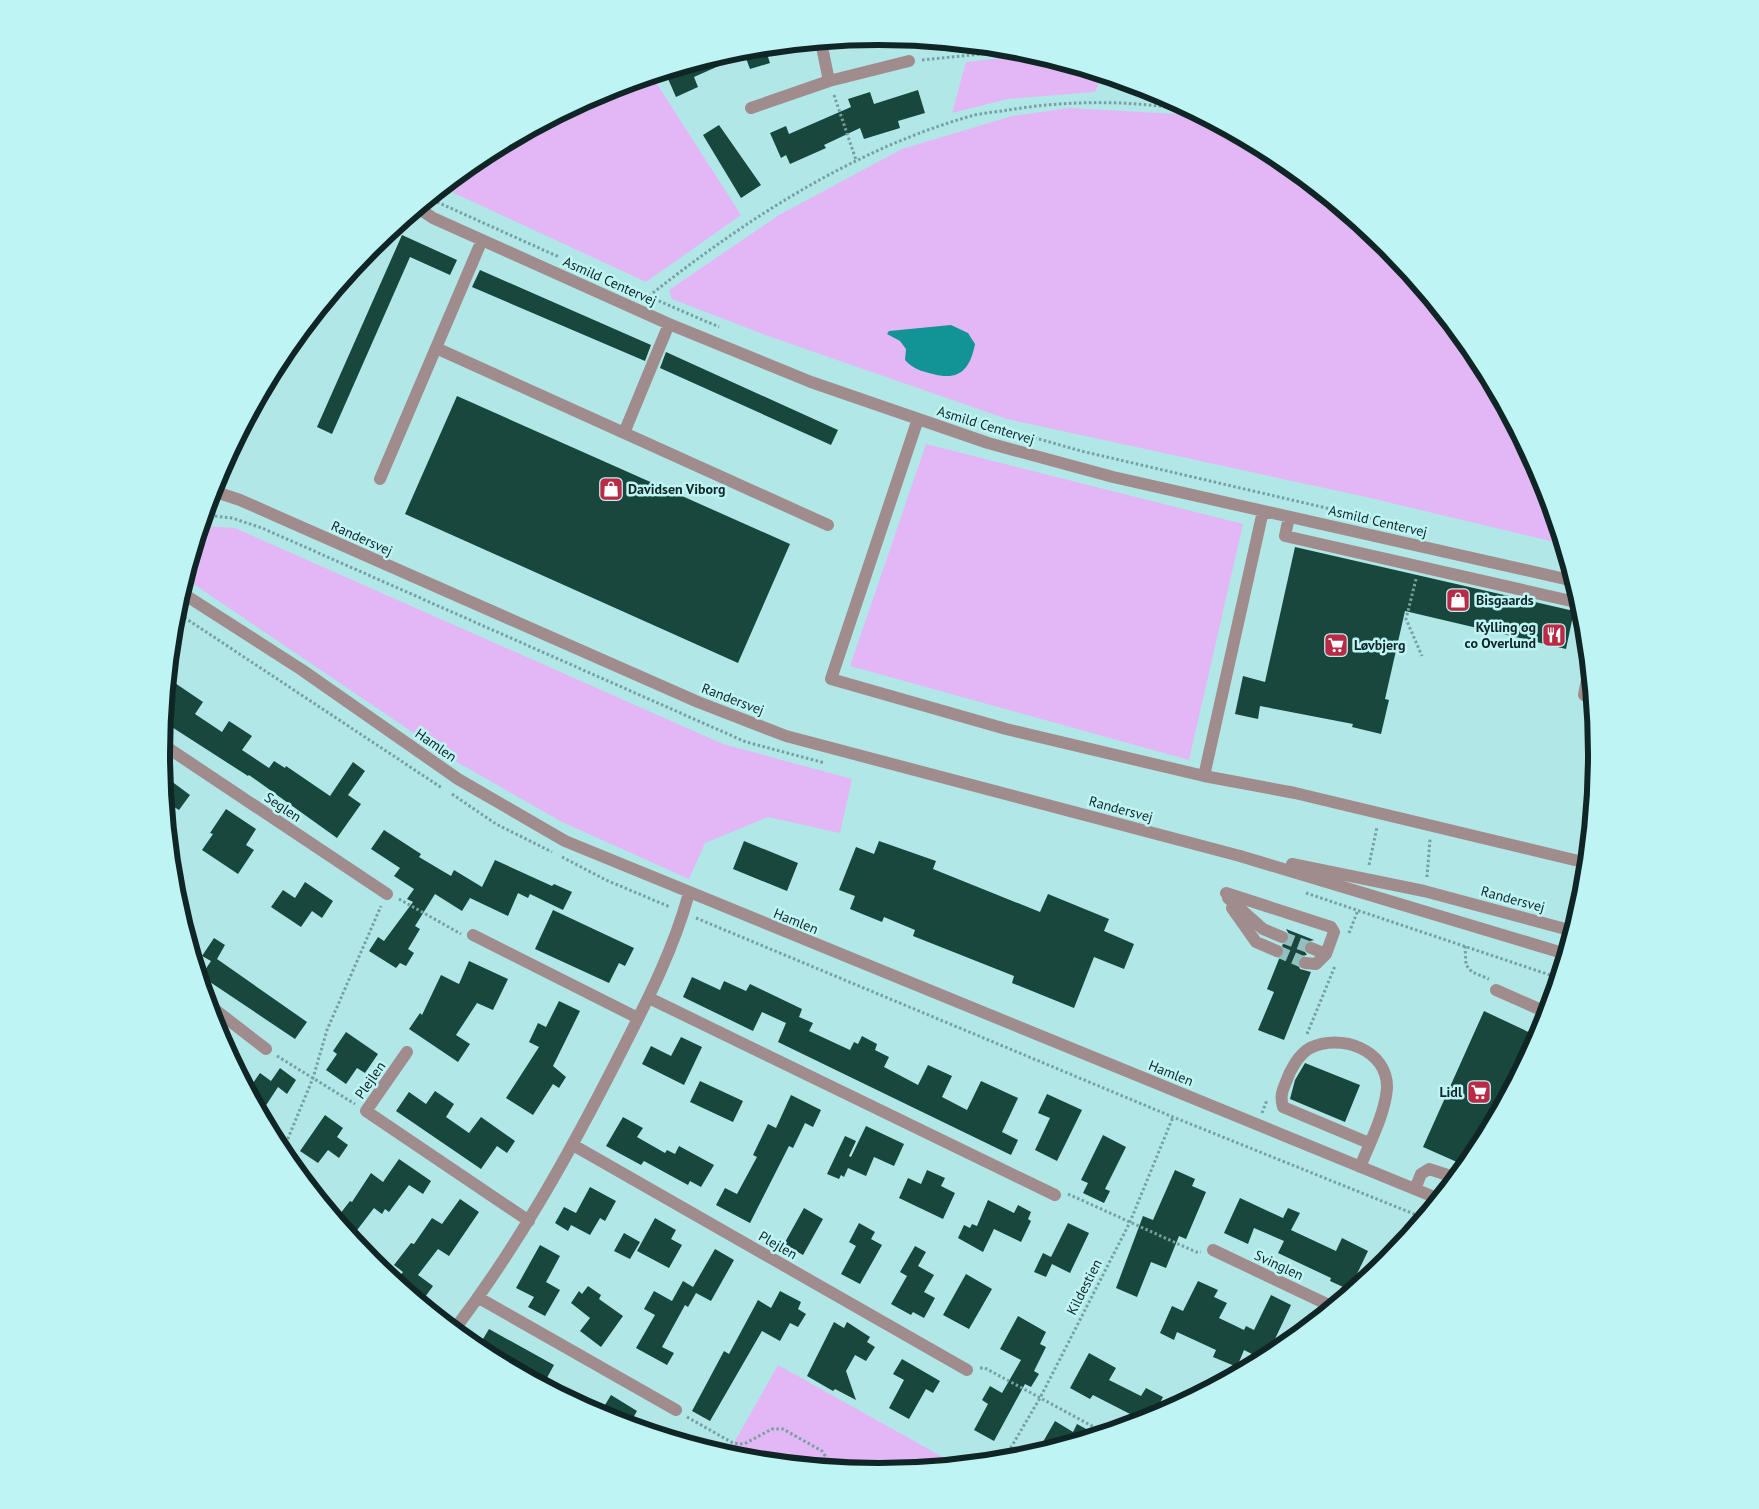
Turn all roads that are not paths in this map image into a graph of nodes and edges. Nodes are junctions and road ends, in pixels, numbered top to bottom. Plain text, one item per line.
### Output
1 (822, 48) edge
2 (909, 61) road end
3 (830, 80) junction
4 (752, 108) dead end
5 (424, 211) edge
6 (482, 240) junction
7 (669, 324) junction
8 (436, 348) junction
9 (918, 419) junction
10 (624, 433) junction
11 (380, 479) dead end
12 (222, 489) edge
13 (220, 494) edge
14 (240, 500) junction
15 (1263, 511) junction
16 (1289, 517) junction
17 (828, 526) dead end
18 (1567, 580) edge
19 (1568, 583) edge
20 (188, 597) edge
21 (1561, 598) junction
22 (1572, 601) edge
23 (1585, 688) edge
24 (1584, 695) dead end
25 (170, 749) edge
26 (1204, 776) junction
27 (1240, 856) junction
28 (1581, 861) edge
29 (1306, 867) junction
30 (1411, 888) junction
31 (688, 893) junction
32 (387, 894) road end
33 (1229, 900) junction
34 (1567, 929) edge
35 (473, 935) road end
36 (1282, 937) tunnel mouth
37 (1311, 948) tunnel mouth
38 (1277, 950) tunnel mouth
39 (1561, 952) edge
40 (1332, 957) junction
41 (1305, 963) tunnel mouth
42 (1496, 990) road end
43 (649, 998) junction
44 (1541, 1010) edge
45 (219, 1013) edge
46 (638, 1018) junction
47 (266, 1049) road end
48 (407, 1052) dead end
49 (1369, 1144) junction
50 (573, 1145) junction
51 (1360, 1167) junction
52 (1450, 1176) edge
53 (1415, 1189) junction
54 (1055, 1195) road end
55 (1434, 1196) edge
56 (528, 1221) junction
57 (1213, 1250) road end
58 (479, 1298) junction
59 (1327, 1304) edge
60 (458, 1325) edge
61 (967, 1370) road end
62 (676, 1410) road end

1 - 3 street
2 - 3 street
3 - 4 street
5 - 6 street, Asmild Centervej
6 - 7 street, Asmild Centervej
6 - 8 street
7 - 9 street, Asmild Centervej
7 - 10 street
8 - 10 street
8 - 11 street
9 - 15 street, Asmild Centervej
9 - 26 street
10 - 17 street
12 - 14 street, Randersvej
13 - 14 street, Randersvej
14 - 27 street, Randersvej
15 - 16 street, Asmild Centervej
15 - 26 street
16 - 18 street, Asmild Centervej
16 - 21 street
19 - 21 street
20 - 31 street, Hamlen
21 - 22 street
23 - 24 street
25 - 32 street, Seglen
26 - 28 street
27 - 29 street, Randersvej
27 - 39 street, Randersvej
29 - 30 street, Randersvej
29 - 30 street
30 - 34 street, Randersvej
31 - 43 street
31 - 51 street, Hamlen
33 - 36 street
33 - 38 street
33 - 40 street
35 - 46 street
37 - 40 street
40 - 41 street
42 - 44 street
43 - 46 street
43 - 54 street
45 - 47 street
46 - 50 street
48 - 56 street, Plejlen
49 - 49 street
49 - 51 street
50 - 56 street
50 - 61 street, Plejlen
51 - 53 street, Hamlen
52 - 53 street
53 - 55 street, Hamlen
56 - 58 street
57 - 59 street, Svinglen
58 - 60 street
58 - 62 street

